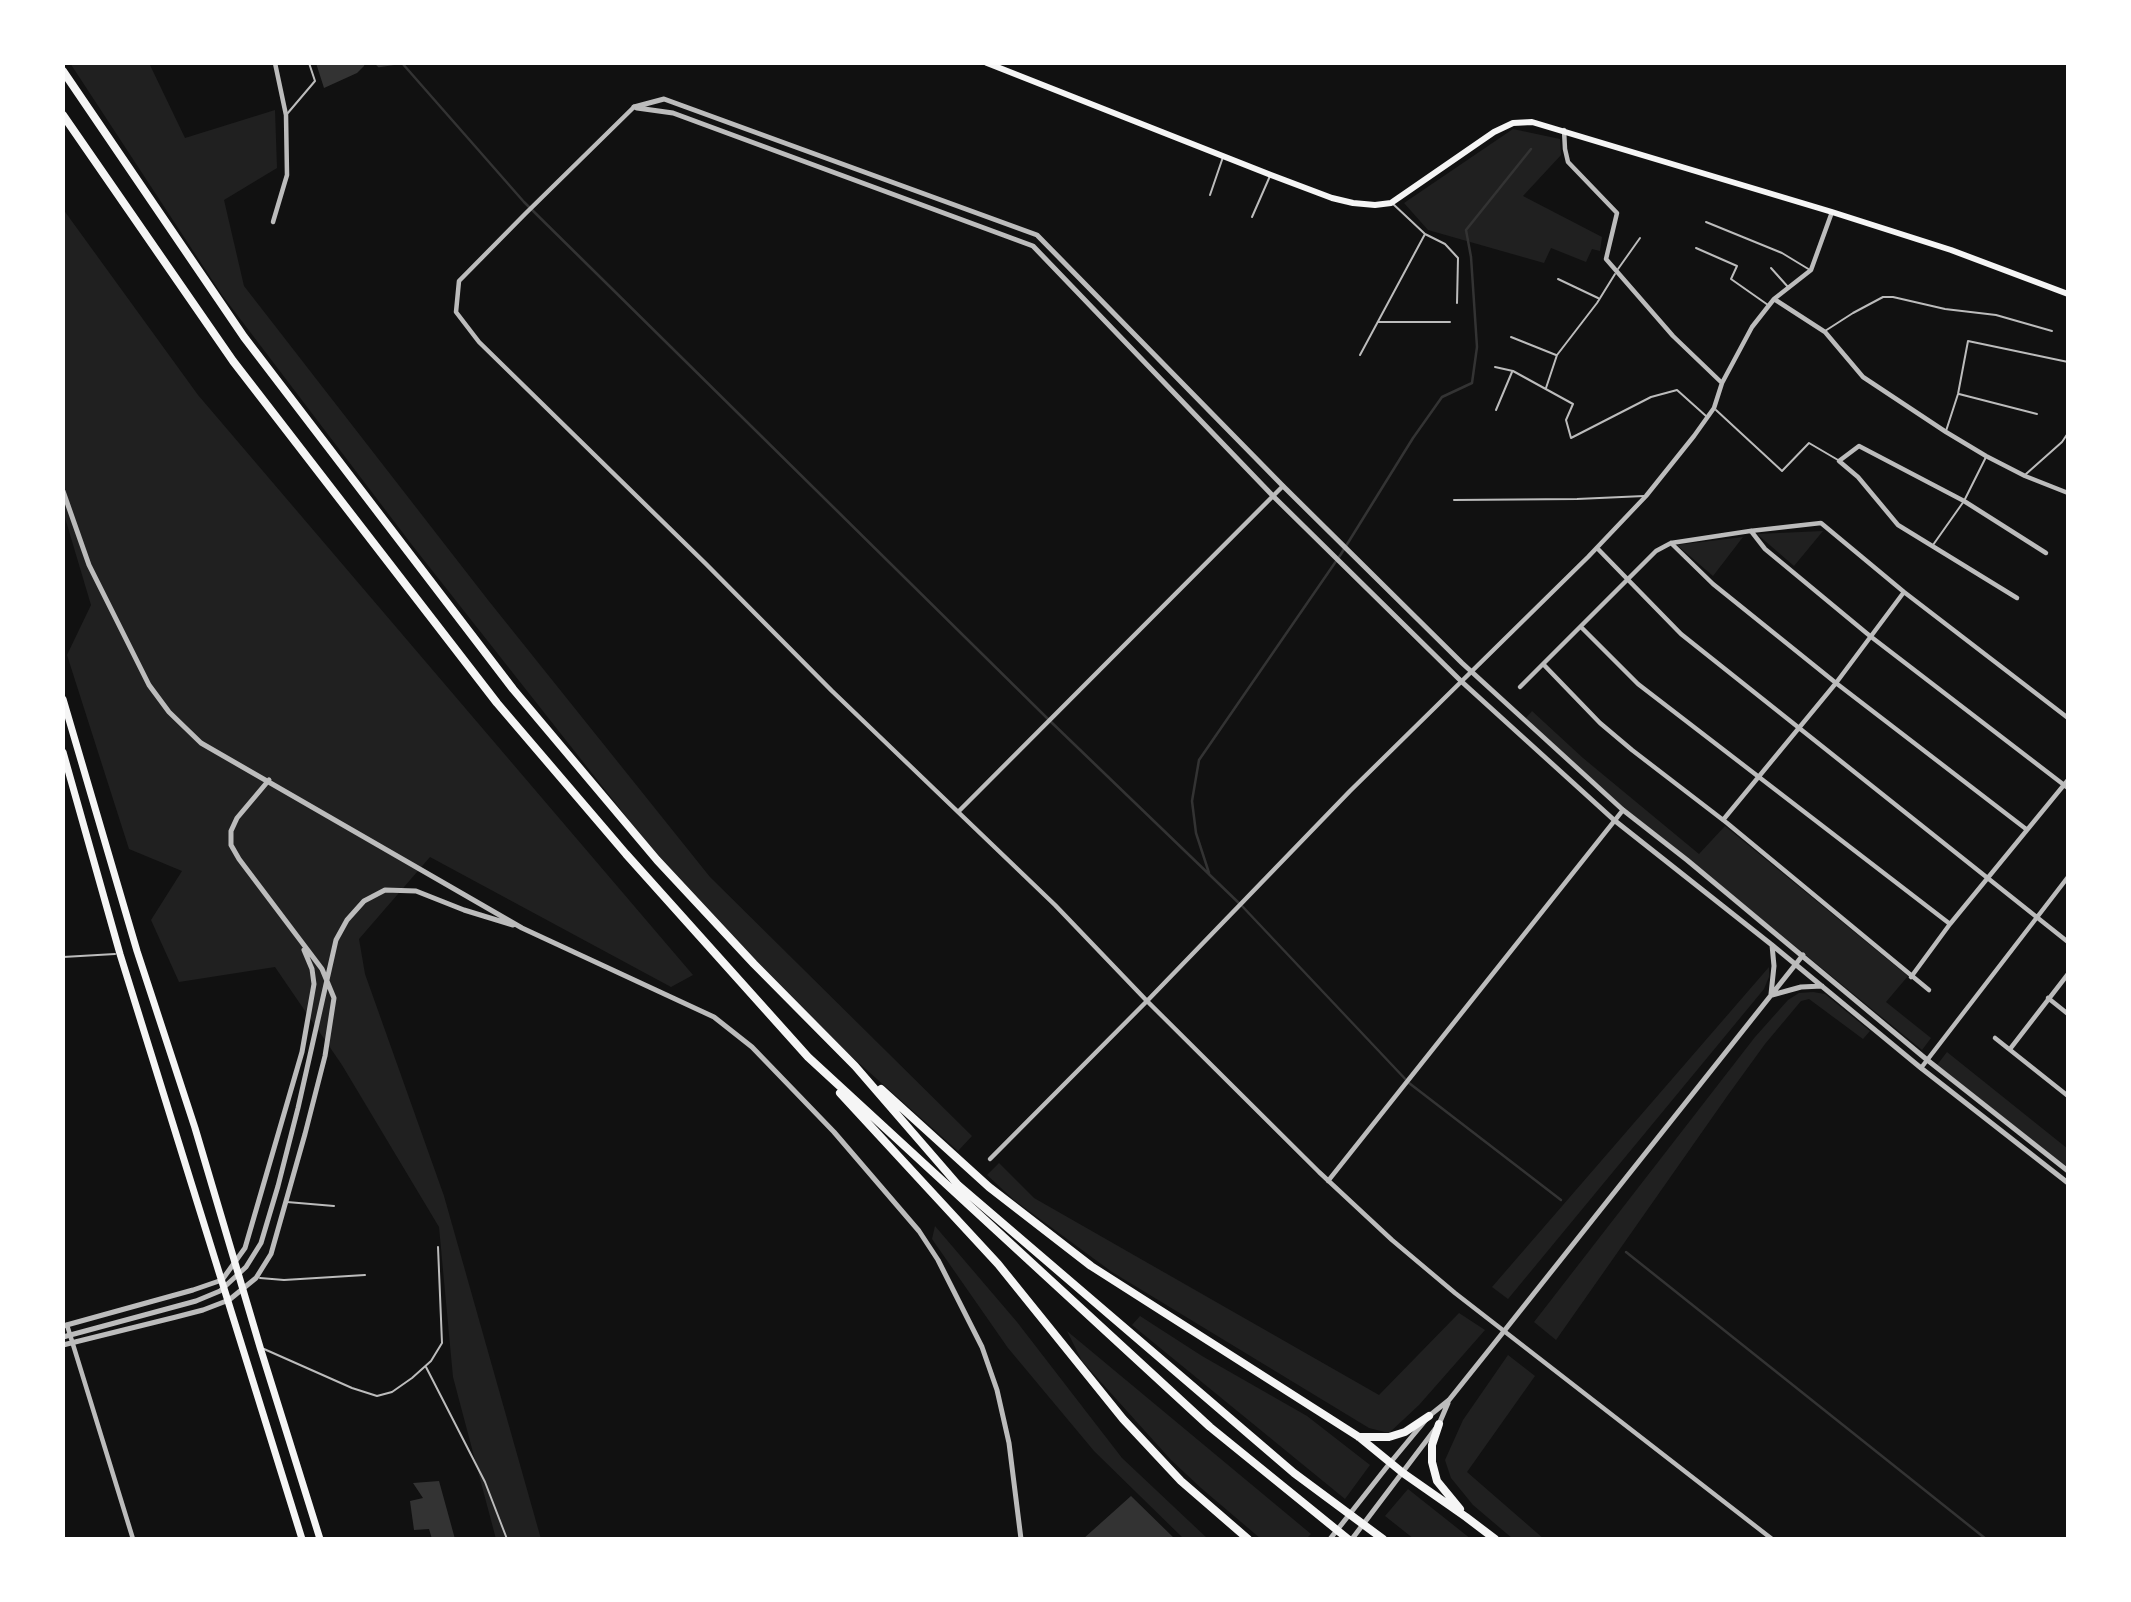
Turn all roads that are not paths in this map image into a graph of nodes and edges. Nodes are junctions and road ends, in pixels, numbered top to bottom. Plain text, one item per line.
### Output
1 (275, 63) edge
2 (309, 63) edge
3 (987, 63) edge
4 (63, 71) edge
5 (634, 107) junction
6 (63, 115) edge
7 (286, 115) junction
8 (1564, 130) junction
9 (1223, 156) junction
10 (1271, 175) junction
11 (1210, 195) dead end
12 (1391, 203) junction
13 (1832, 212) junction
14 (1252, 216) dead end
15 (273, 222) dead end
16 (1706, 222) dead end
17 (1426, 234) junction
18 (1640, 239) dead end
19 (1696, 248) dead end
20 (1770, 268) dead end
21 (1811, 270) junction
22 (1616, 271) junction
23 (1558, 279) dead end
24 (1788, 288) junction
25 (2068, 293) edge
26 (1599, 298) junction
27 (1774, 299) junction
28 (1457, 303) dead end
29 (1769, 305) junction
30 (1378, 322) junction
31 (1450, 322) dead end
32 (2052, 331) dead end
33 (1825, 332) junction
34 (1511, 337) dead end
35 (1360, 355) dead end
36 (1557, 355) junction
37 (2068, 362) edge
38 (1495, 367) dead end
39 (1513, 372) junction
40 (1722, 383) junction
41 (1546, 389) junction
42 (1958, 394) junction
43 (1714, 408) junction
44 (1496, 410) dead end
45 (2037, 414) dead end
46 (1707, 417) junction
47 (1946, 432) junction
48 (2068, 433) edge
49 (1986, 456) junction
50 (1839, 461) junction
51 (2025, 476) junction
52 (1283, 486) junction
53 (63, 491) edge
54 (2068, 493) edge
55 (1273, 496) junction
56 (1646, 496) junction
57 (1454, 500) dead end
58 (1964, 501) junction
59 (1750, 531) junction
60 (1671, 543) junction
61 (1933, 546) junction
62 (1597, 548) junction
63 (2046, 553) dead end
64 (1628, 580) junction
65 (1904, 593) junction
66 (2017, 598) dead end
67 (1581, 626) junction
68 (1870, 636) junction
69 (1544, 665) junction
70 (1472, 673) junction
71 (1462, 682) junction
72 (1836, 682) junction
73 (1520, 687) dead end
74 (63, 699) edge
75 (2068, 718) edge
76 (1800, 728) junction
77 (63, 752) edge
78 (71, 760) edge
79 (1759, 778) junction
80 (269, 780) junction
81 (2067, 784) edge
82 (1623, 810) junction
83 (958, 812) junction
84 (1614, 820) junction
85 (1723, 820) junction
86 (2026, 830) junction
87 (2068, 877) edge
88 (1987, 879) junction
89 (2036, 916) junction
90 (1950, 924) junction
91 (522, 928) junction
92 (2068, 942) edge
93 (302, 944) junction
94 (1772, 945) junction
95 (137, 951) junction
96 (120, 954) junction
97 (1802, 955) junction
98 (63, 957) edge
99 (1795, 965) junction
100 (2068, 974) edge
101 (1912, 977) junction
102 (1822, 986) junction
103 (1929, 990) dead end
104 (1772, 996) junction
105 (2048, 998) junction
106 (1147, 1001) junction
107 (2068, 1014) edge
108 (1995, 1038) dead end
109 (2010, 1049) junction
110 (808, 1057) junction
111 (1926, 1059) junction
112 (855, 1066) junction
113 (1921, 1068) junction
114 (2068, 1096) edge
115 (990, 1159) dead end
116 (2068, 1171) edge
117 (1328, 1181) junction
118 (2068, 1183) edge
119 (286, 1202) junction
120 (334, 1206) dead end
121 (438, 1247) dead end
122 (234, 1263) junction
123 (365, 1276) dead end
124 (256, 1278) junction
125 (222, 1280) junction
126 (243, 1290) junction
127 (229, 1300) junction
128 (65, 1326) edge
129 (63, 1337) edge
130 (71, 1342) junction
131 (63, 1345) edge
132 (260, 1347) junction
133 (425, 1366) junction
134 (1449, 1400) junction
135 (1429, 1416) junction
136 (1439, 1424) junction
137 (1359, 1437) junction
138 (1390, 1462) junction
139 (1403, 1474) junction
140 (1466, 1517) junction
141 (1247, 1538) edge
142 (133, 1539) edge
143 (302, 1539) edge
144 (320, 1539) edge
145 (507, 1539) edge
146 (1021, 1539) edge
147 (1330, 1539) edge
148 (1350, 1539) edge
149 (1383, 1539) edge
150 (1494, 1539) edge
151 (1772, 1539) edge

1 - 7 street
2 - 7 lane
3 - 9 main road
4 - 112 highway
5 - 52 street
5 - 55 street
5 - 83 street
6 - 110 highway
7 - 15 street
8 - 12 main road
8 - 13 main road
8 - 22 street
9 - 10 main road
9 - 11 lane
10 - 12 main road
10 - 14 lane
12 - 17 lane
13 - 21 street
13 - 25 main road
16 - 21 lane
17 - 28 lane
17 - 30 lane
18 - 22 lane
19 - 29 lane
20 - 24 lane
21 - 24 street
22 - 26 lane
22 - 40 street
23 - 26 lane
24 - 27 street
26 - 36 lane
27 - 29 street
27 - 33 street
29 - 40 street
30 - 31 lane
30 - 35 lane
32 - 33 lane
33 - 47 street
34 - 36 lane
36 - 41 lane
37 - 42 lane
38 - 39 lane
39 - 41 lane
39 - 44 lane
40 - 43 street
41 - 46 lane
42 - 45 lane
42 - 47 lane
43 - 46 street
43 - 50 lane
46 - 56 street
47 - 49 street
48 - 51 lane
49 - 51 street
49 - 58 lane
50 - 58 street
50 - 61 street
51 - 54 street
52 - 55 street
52 - 70 street
53 - 80 street
55 - 71 street
55 - 83 street
56 - 57 lane
56 - 62 street
58 - 61 lane
58 - 63 street
59 - 60 street
59 - 65 street
59 - 68 street
60 - 64 street
60 - 72 street
61 - 66 street
62 - 64 street
62 - 70 street
64 - 67 street
64 - 76 street
65 - 68 street
65 - 75 street
67 - 69 street
67 - 79 street
68 - 72 street
68 - 81 street
69 - 73 street
69 - 85 street
70 - 71 street
70 - 82 street
71 - 84 street
71 - 106 street
72 - 76 street
72 - 86 street
74 - 78 main road
76 - 79 street
76 - 88 street
77 - 78 main road
78 - 95 main road
78 - 96 main road
79 - 85 street
79 - 90 street
80 - 91 street
80 - 93 street
81 - 86 street
82 - 84 street
82 - 97 street
83 - 106 street
84 - 94 street
84 - 117 street
85 - 101 street
86 - 88 street
87 - 89 street
88 - 89 street
88 - 90 street
89 - 92 street
89 - 111 street
90 - 101 street
91 - 129 street
91 - 146 street
93 - 119 street
93 - 122 street
94 - 99 street
94 - 104 street
95 - 96 lane
95 - 122 main road
96 - 98 lane
96 - 125 main road
97 - 99 street
97 - 111 street
99 - 102 street
99 - 104 street
100 - 105 street
101 - 103 street
102 - 104 street
102 - 113 street
104 - 134 street
105 - 107 street
105 - 109 street
106 - 115 street
106 - 117 street
108 - 109 street
109 - 114 street
110 - 141 highway
110 - 148 highway
111 - 113 street
111 - 116 street
112 - 137 highway
112 - 149 highway
113 - 118 street
117 - 151 street
119 - 120 lane
119 - 124 street
121 - 133 lane
122 - 125 street
122 - 126 main road
123 - 124 lane
124 - 126 street
125 - 127 main road
125 - 128 street
126 - 127 street
126 - 132 main road
127 - 130 street
127 - 143 main road
128 - 130 street
130 - 131 street
130 - 142 street
132 - 133 lane
132 - 144 main road
133 - 145 lane
134 - 135 street
134 - 136 street
135 - 137 highway
135 - 138 street
136 - 139 street
136 - 140 highway
137 - 138 highway
138 - 139 highway
138 - 147 street
139 - 140 highway
139 - 148 street
140 - 150 highway

